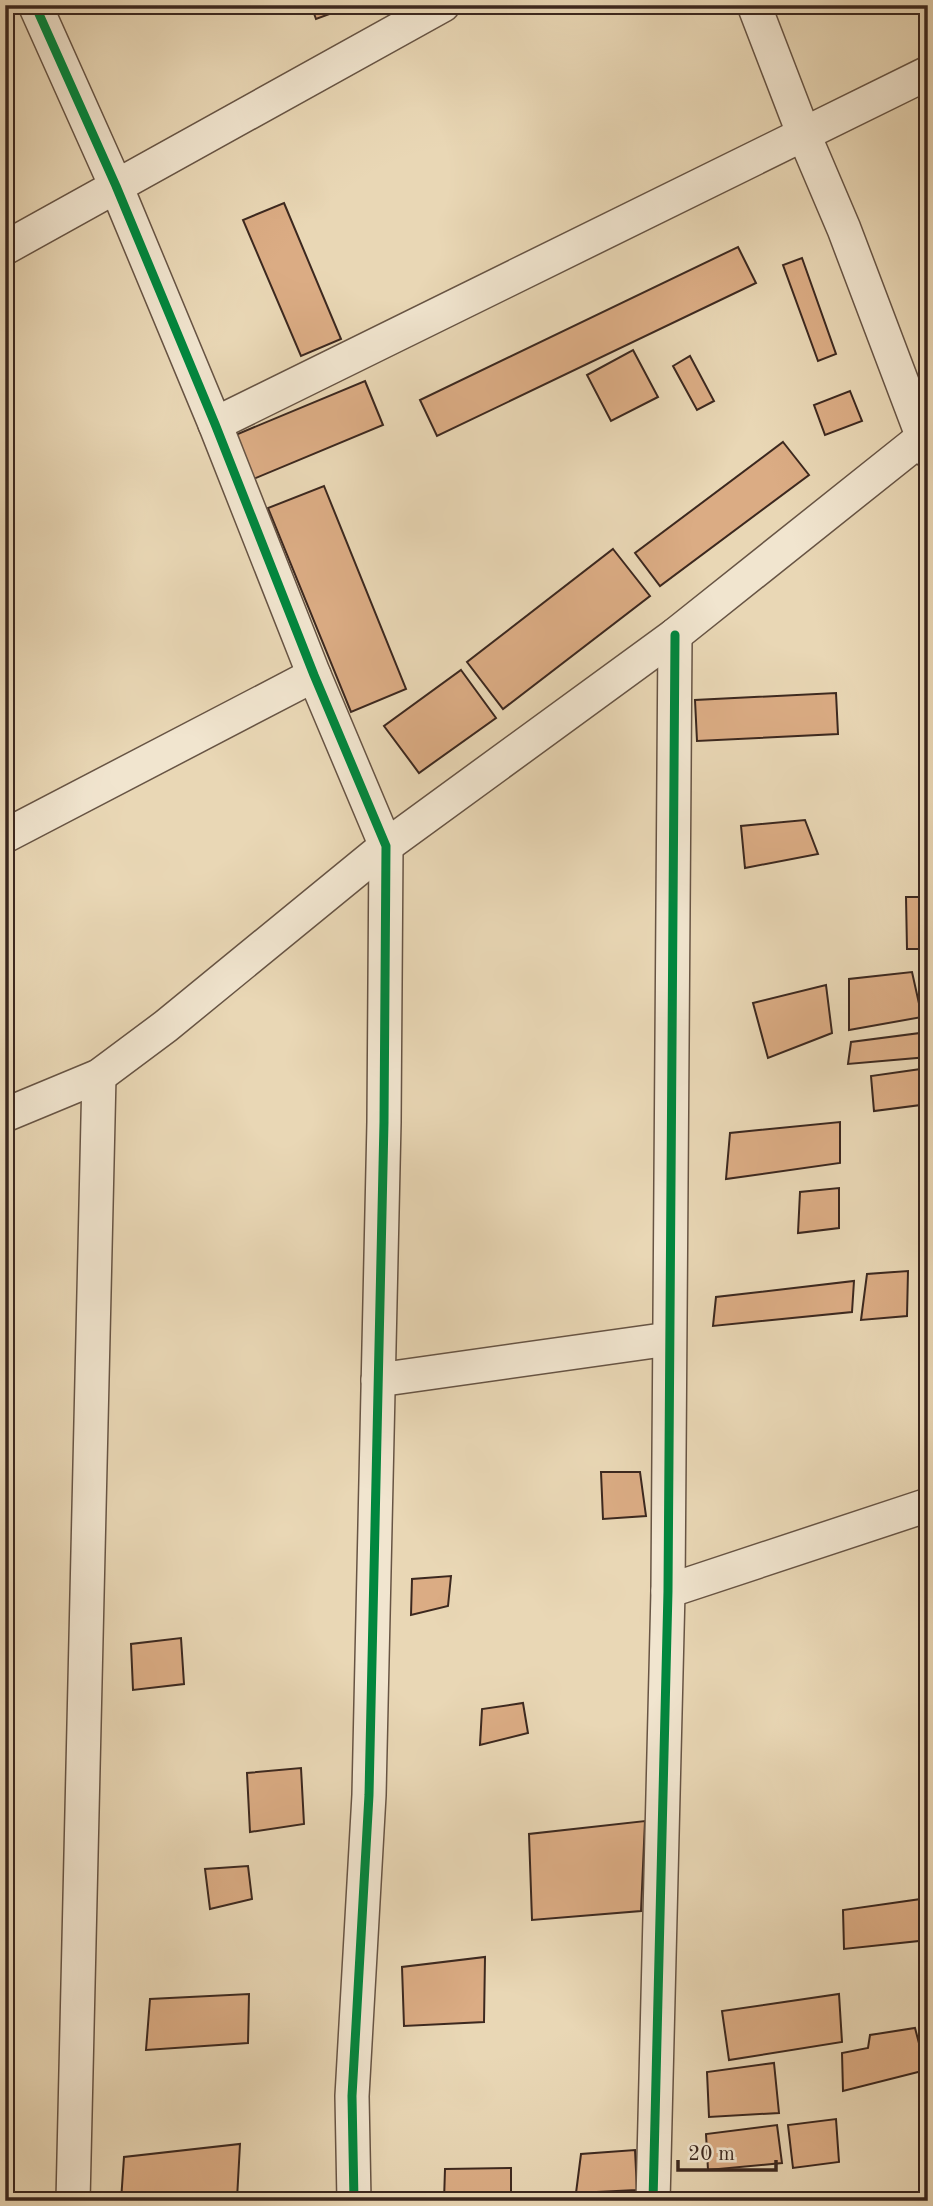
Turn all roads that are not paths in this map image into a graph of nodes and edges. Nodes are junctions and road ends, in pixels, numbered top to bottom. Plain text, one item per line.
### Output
1 (35, 5) edge
2 (443, 5) edge
3 (754, 5) edge
4 (928, 73) edge
5 (804, 135) junction
6 (116, 186) junction
7 (5, 248) edge
8 (215, 424) junction
9 (925, 444) edge
10 (674, 635) junction
11 (314, 675) junction
12 (5, 836) edge
13 (386, 846) junction
14 (99, 1076) junction
15 (5, 1115) edge
16 (669, 1339) junction
17 (378, 1380) junction
18 (928, 1505) edge
19 (668, 1591) junction
20 (73, 2201) edge
21 (354, 2201) edge
22 (653, 2201) edge

1 - 6 street
2 - 6 street
3 - 5 street
4 - 5 street
5 - 8 street
5 - 9 street
6 - 7 street
6 - 8 street
8 - 11 street
9 - 10 street
10 - 13 street
10 - 16 street
11 - 12 street
11 - 13 street
13 - 14 street
13 - 17 street
14 - 15 street
14 - 20 street
16 - 17 street
16 - 19 street
17 - 21 street
18 - 19 street
19 - 22 street

